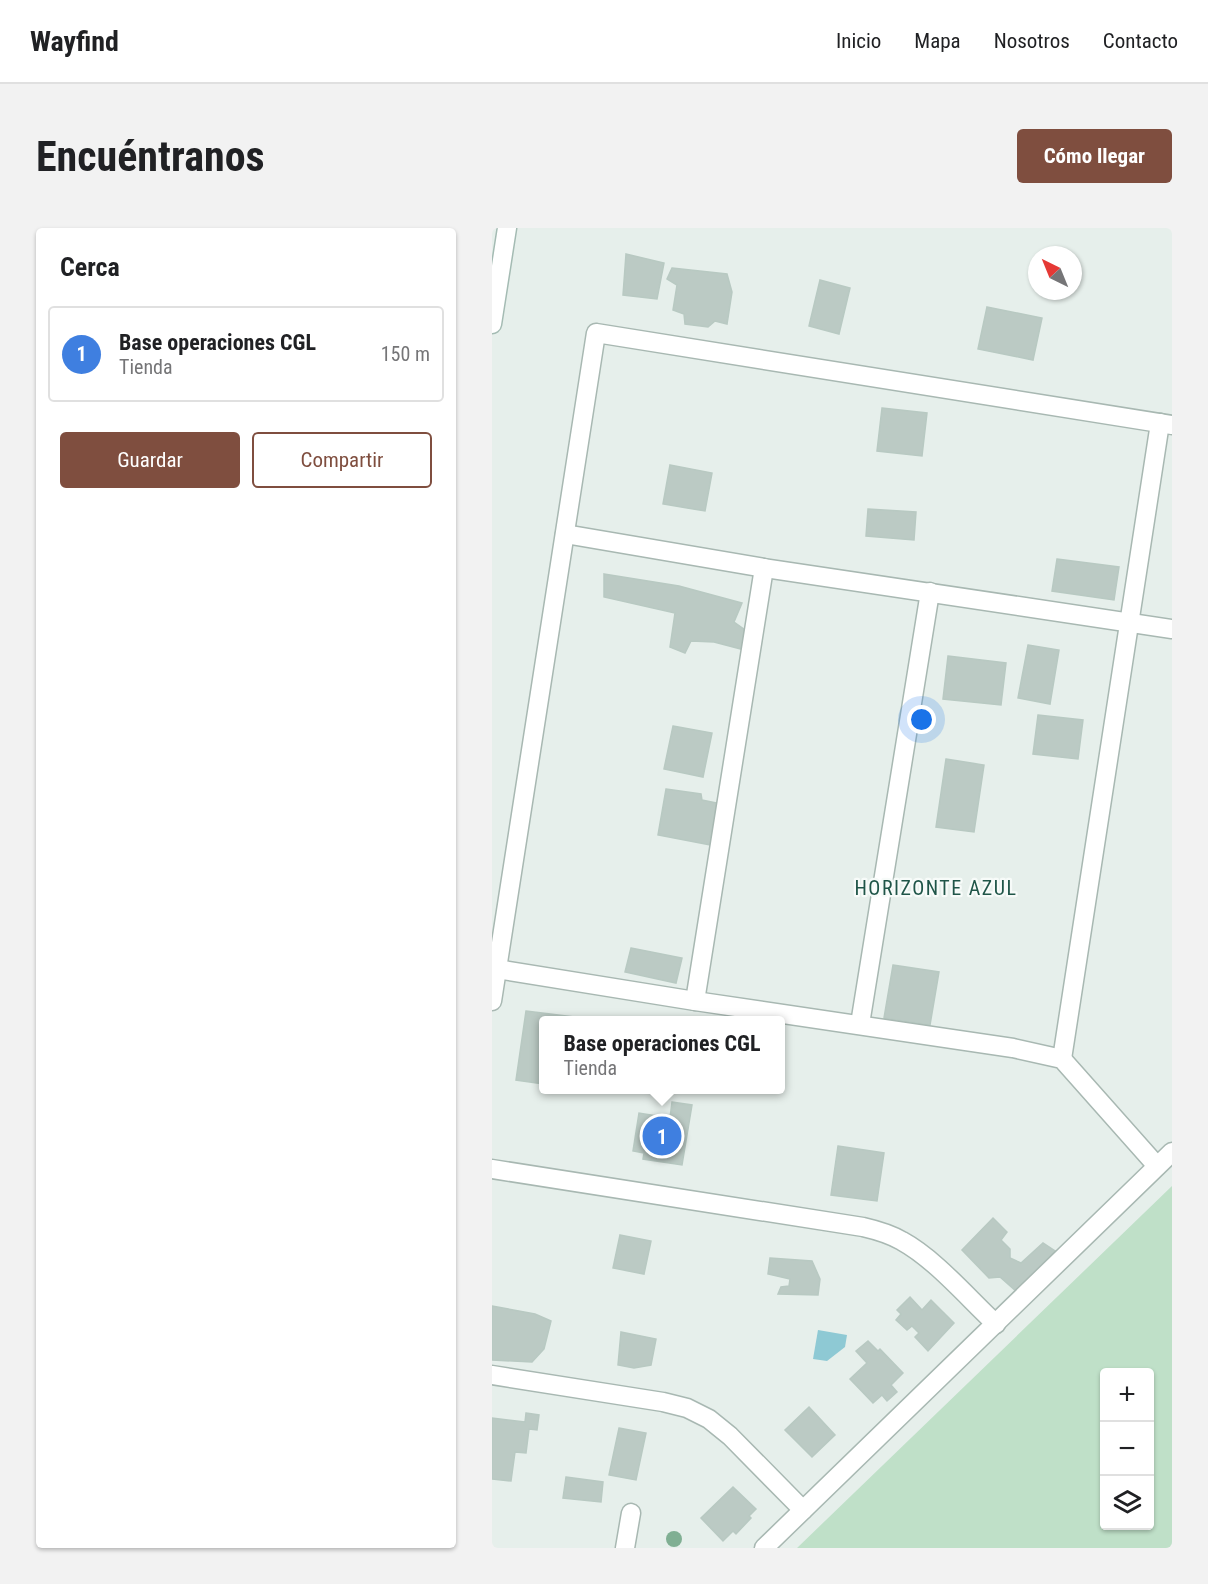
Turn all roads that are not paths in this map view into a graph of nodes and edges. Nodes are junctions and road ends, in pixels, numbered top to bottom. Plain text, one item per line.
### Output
1 (507, 228) edge
2 (492, 324) edge
3 (1166, 424) edge
4 (565, 534) junction
5 (764, 568) junction
6 (930, 592) junction
7 (1130, 622) junction
8 (1172, 629) edge
9 (497, 969) junction
10 (492, 1001) edge
11 (695, 1001) junction
12 (860, 1024) junction
13 (1062, 1059) junction
14 (1172, 1152) edge
15 (1157, 1166) junction
16 (492, 1169) edge
17 (996, 1324) junction
18 (492, 1375) edge
19 (803, 1510) junction
20 (631, 1514) dead end
21 (625, 1548) edge
22 (764, 1548) edge

1 - 2 street
3 - 4 street
3 - 7 street
4 - 5 street
4 - 9 street
5 - 6 street
5 - 11 street
6 - 7 street
6 - 12 street
7 - 8 street
7 - 13 street
9 - 10 street
9 - 11 street
11 - 12 street
12 - 13 street
13 - 15 street
14 - 15 street
15 - 17 street
16 - 17 street
17 - 19 street
18 - 19 street
19 - 22 street
20 - 21 street

